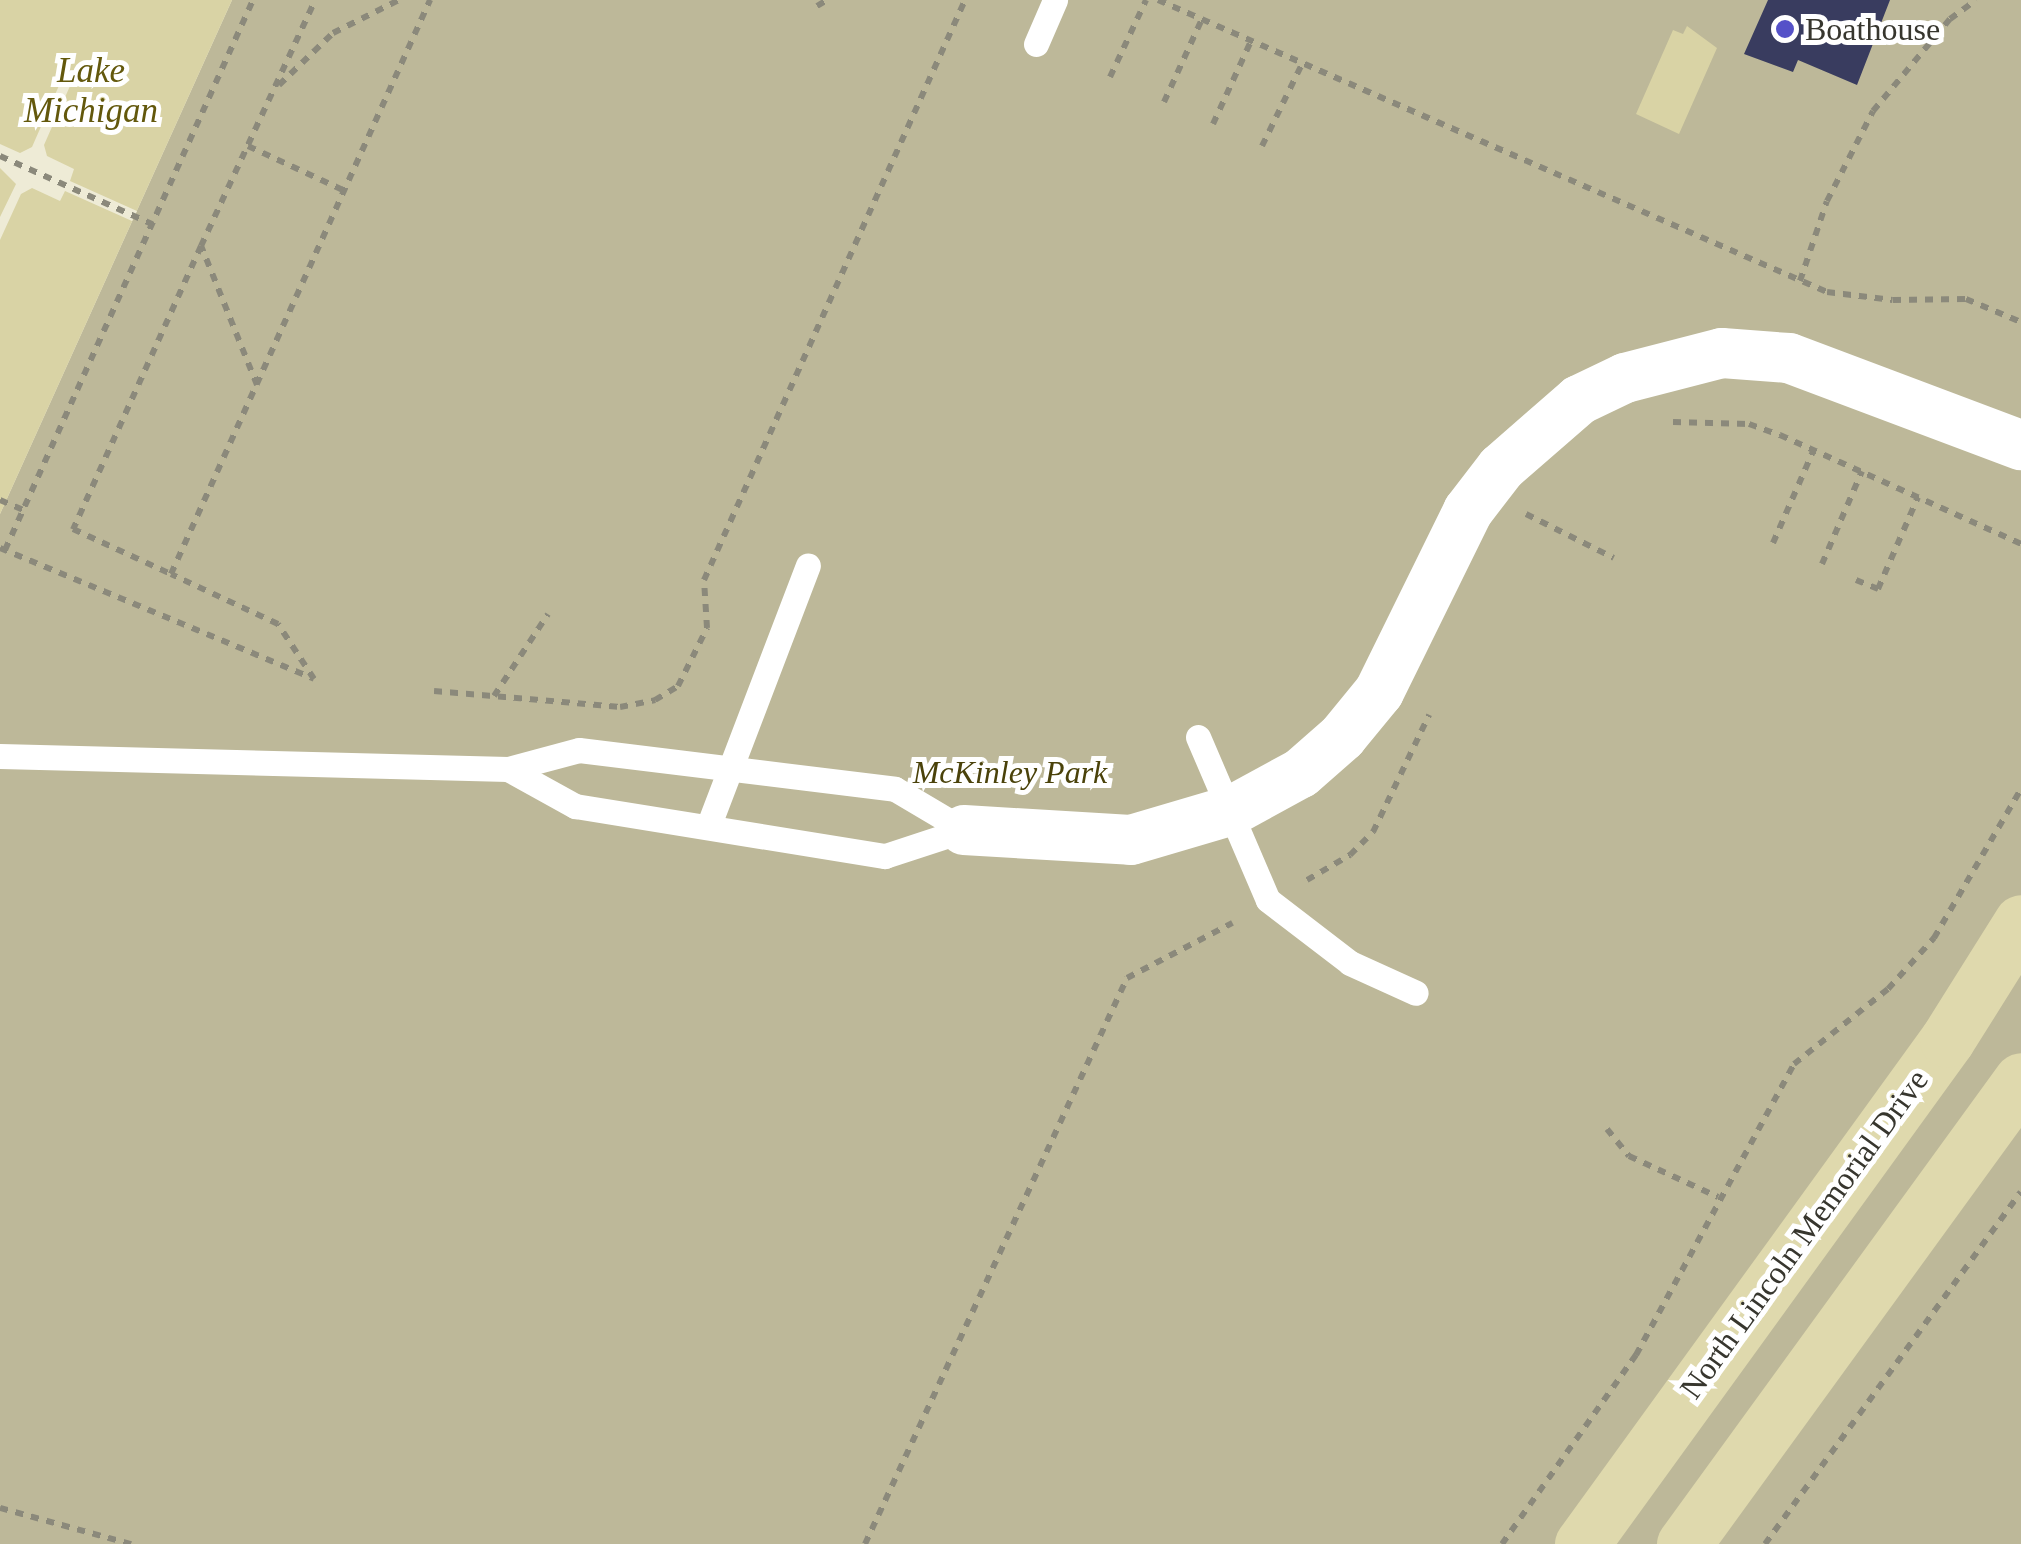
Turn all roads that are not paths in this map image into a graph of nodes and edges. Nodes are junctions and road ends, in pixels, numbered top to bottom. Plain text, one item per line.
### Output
1 (1055, 0) edge
2 (1036, 44) dead end
3 (2021, 446) edge
4 (808, 565) dead end
5 (1198, 738) dead end
6 (0, 756) edge
7 (508, 769) junction
8 (731, 769) junction
9 (1233, 810) junction
10 (708, 828) junction
11 (964, 830) junction
12 (2021, 922) edge
13 (1416, 993) dead end
14 (2021, 1080) edge
15 (1582, 1544) edge
16 (1684, 1544) edge

1 - 2 lane
3 - 9 street
4 - 8 lane
5 - 9 lane
6 - 7 lane
7 - 8 lane
7 - 10 lane
8 - 10 lane
8 - 11 lane
9 - 11 street
9 - 13 lane
10 - 11 lane
12 - 15 main road, North Lincoln Memorial Drive
14 - 16 main road

